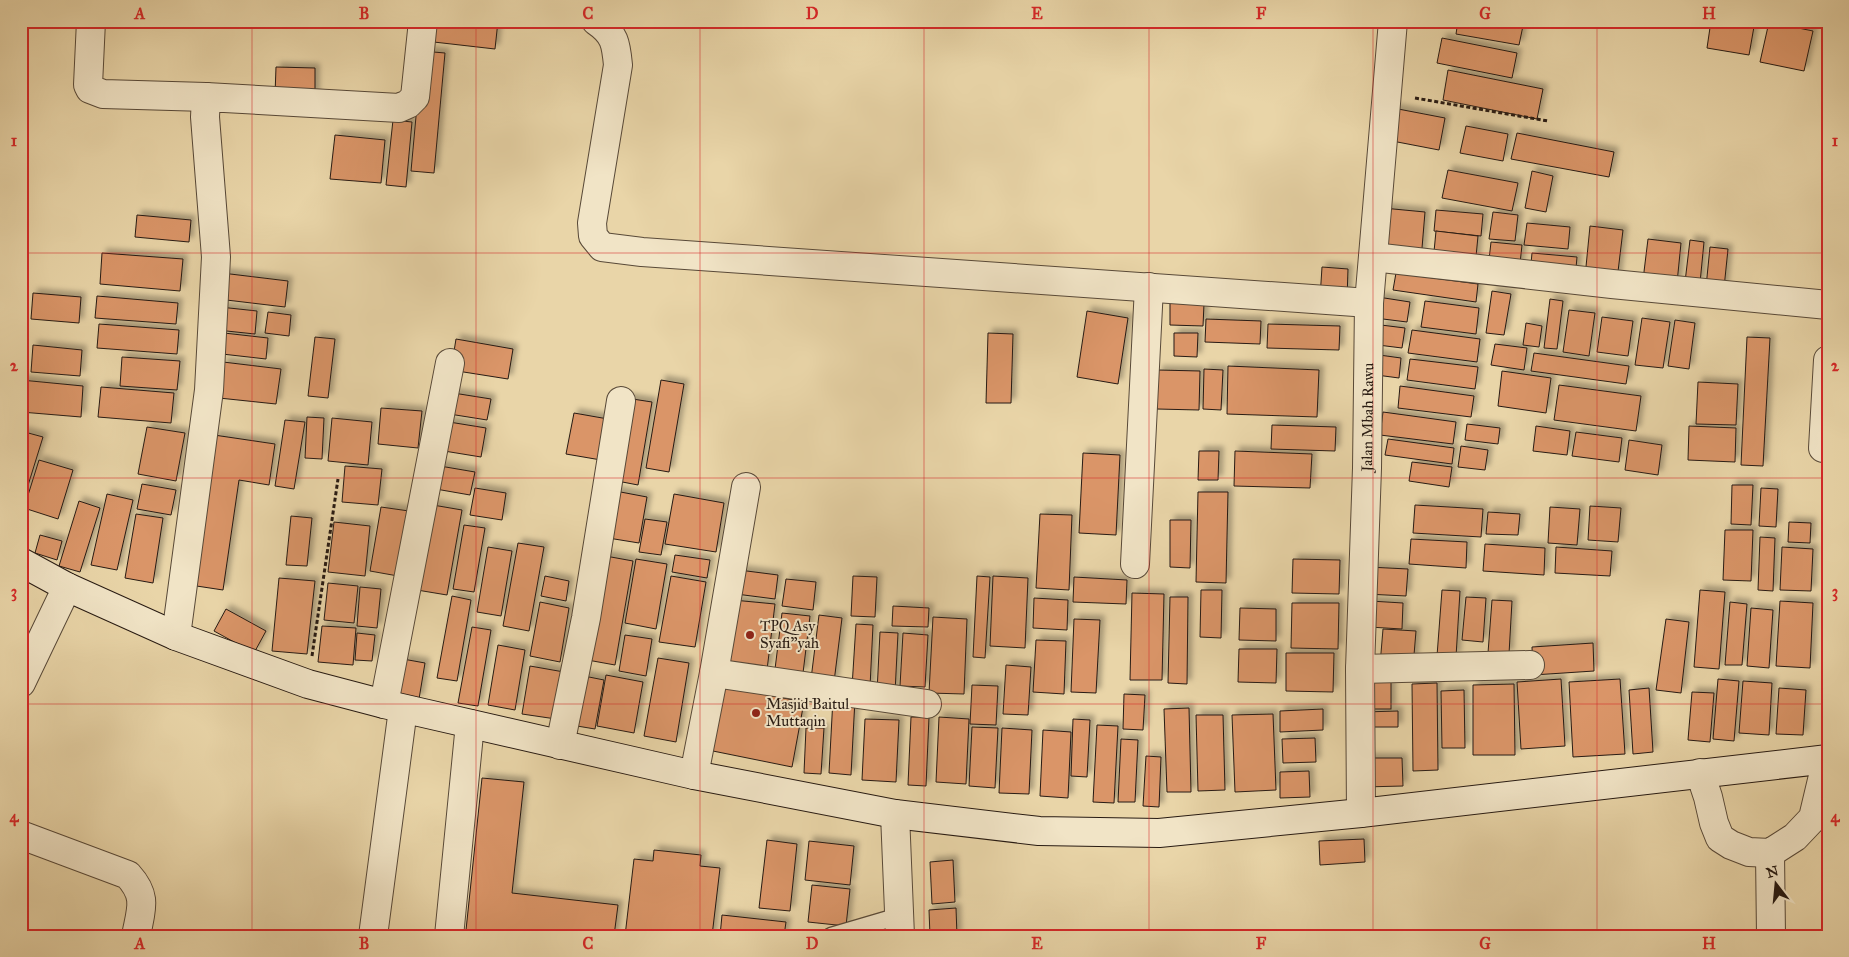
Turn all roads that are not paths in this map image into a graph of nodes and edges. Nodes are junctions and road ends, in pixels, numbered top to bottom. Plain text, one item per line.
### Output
1 (91, 21) edge
2 (423, 21) edge
3 (596, 21) edge
4 (1393, 21) edge
5 (206, 97) junction
6 (1372, 257) junction
7 (1148, 295) junction
8 (1369, 303) junction
9 (1828, 305) edge
10 (1828, 360) edge
11 (450, 363) dead end
12 (621, 401) dead end
13 (1823, 448) dead end
14 (746, 487) dead end
15 (21, 562) edge
16 (1135, 564) dead end
17 (59, 603) junction
18 (176, 636) junction
19 (1530, 665) dead end
20 (1360, 669) junction
21 (714, 673) junction
22 (21, 683) edge
23 (927, 704) dead end
24 (393, 706) junction
25 (470, 724) junction
26 (560, 745) junction
27 (1827, 759) edge
28 (1700, 773) junction
29 (694, 776) junction
30 (1361, 813) junction
31 (895, 814) junction
32 (21, 834) edge
33 (1770, 853) junction
34 (899, 926) edge
35 (136, 936) edge
36 (373, 936) edge
37 (449, 936) edge
38 (832, 936) edge
39 (1771, 936) edge

1 - 5 street
2 - 5 street
3 - 7 street
4 - 6 street, Jalan Mbah Rawu
5 - 18 street
6 - 8 street, Jalan Mbah Rawu
6 - 9 street
7 - 8 street
7 - 16 street
8 - 20 street, Jalan Mbah Rawu
10 - 13 street
11 - 24 street
12 - 26 street
14 - 21 street
15 - 17 street
17 - 18 street
17 - 22 street
18 - 24 street
19 - 20 street
20 - 30 street, Jalan Mbah Rawu
21 - 23 street
21 - 29 street
24 - 25 street
24 - 36 street
25 - 26 street
25 - 37 street
26 - 29 street
27 - 28 street
27 - 33 street
28 - 30 street
28 - 33 street
29 - 31 street
30 - 31 street
31 - 34 street
32 - 35 street
33 - 39 street
34 - 38 lane

